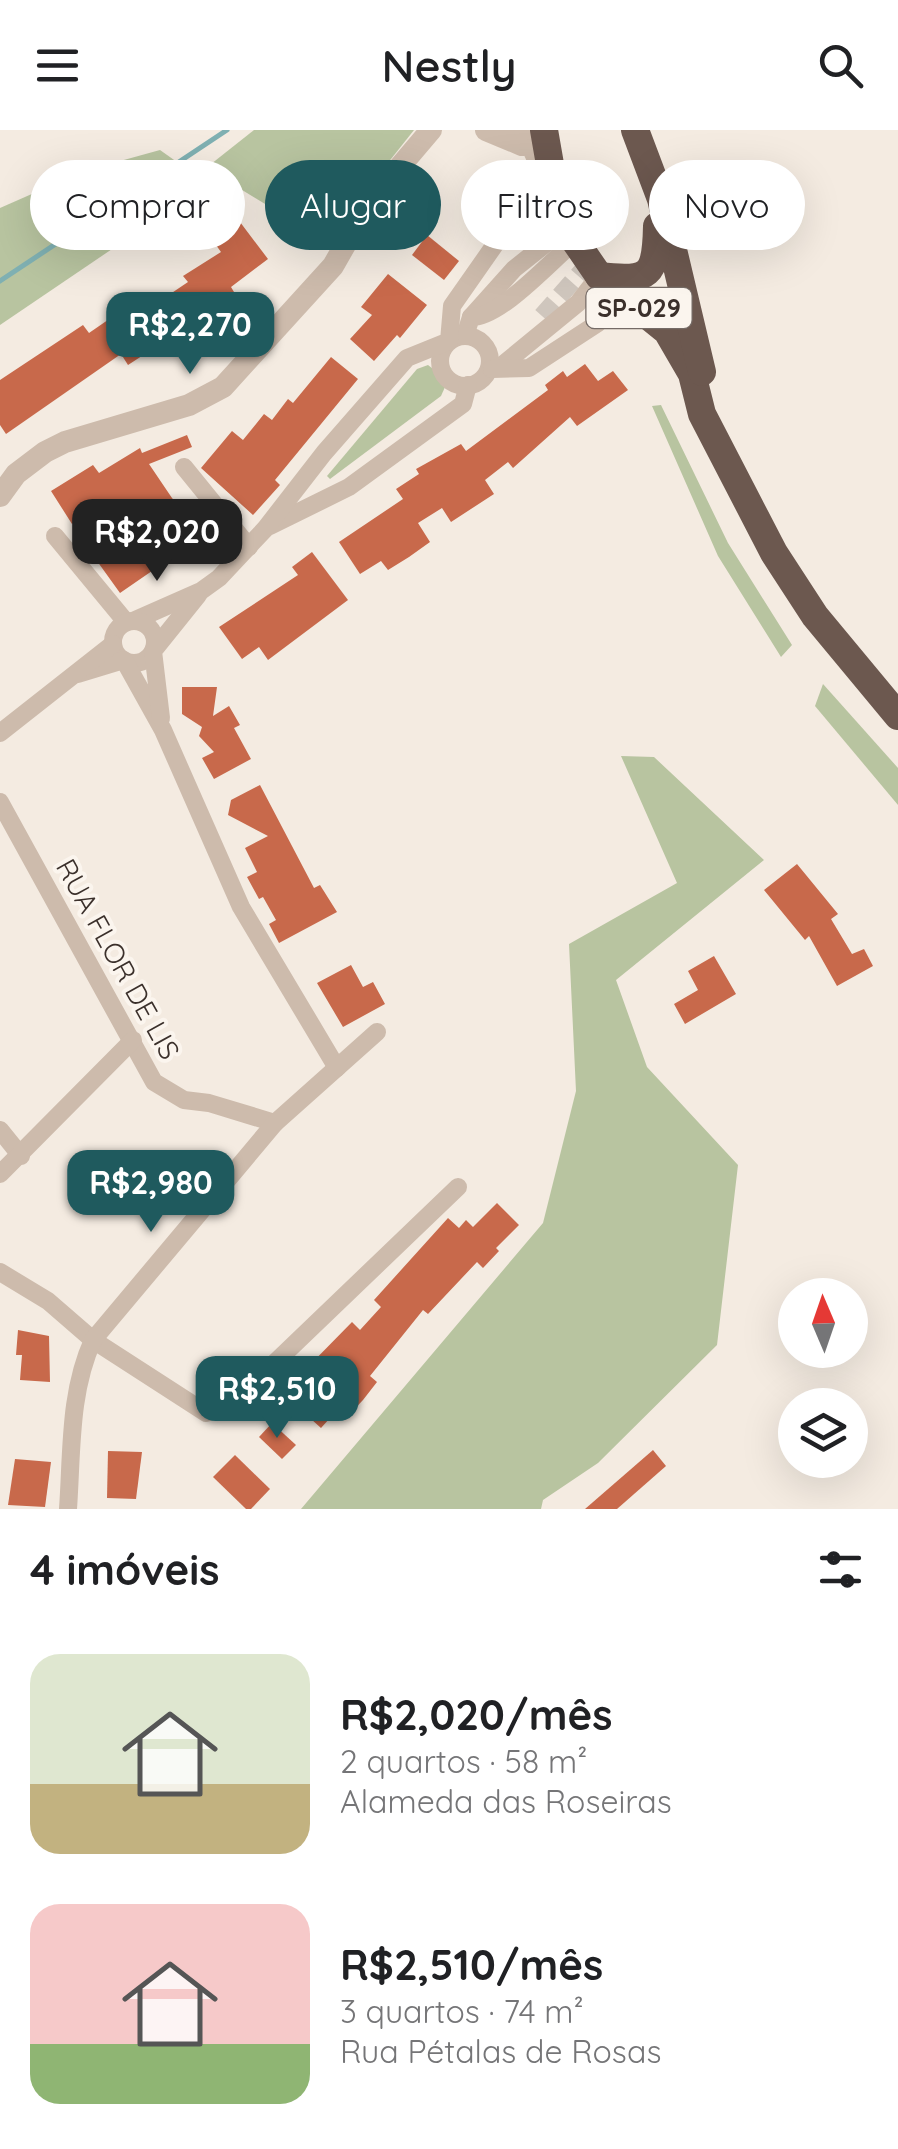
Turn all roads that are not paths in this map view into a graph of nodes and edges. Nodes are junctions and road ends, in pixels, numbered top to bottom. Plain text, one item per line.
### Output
1 (431, 130) edge
2 (445, 130) edge
3 (486, 130) edge
4 (635, 130) edge
5 (533, 135) edge
6 (406, 160) edge
7 (415, 160) edge
8 (542, 160) edge
9 (649, 170) edge
10 (343, 250) edge
11 (490, 250) edge
12 (544, 250) edge
13 (582, 250) edge
14 (654, 250) edge
15 (671, 250) edge
16 (599, 276) junction
17 (542, 316) tunnel mouth
18 (598, 322) dead end
19 (457, 338) junction
20 (491, 369) junction
21 (468, 385) junction
22 (184, 466) dead end
23 (738, 488) junction
24 (0, 496) edge
25 (265, 529) junction
26 (54, 536) dead end
27 (249, 546) junction
28 (201, 591) junction
29 (130, 622) junction
30 (113, 644) junction
31 (153, 651) junction
32 (124, 660) junction
33 (78, 674) junction
34 (898, 716) edge
35 (163, 730) junction
36 (0, 733) edge
37 (0, 802) edge
38 (377, 1032) dead end
39 (133, 1040) junction
40 (337, 1068) junction
41 (276, 1122) junction
42 (0, 1130) edge
43 (21, 1156) junction
44 (0, 1174) edge
45 (458, 1187) dead end
46 (0, 1272) edge
47 (93, 1340) junction
48 (68, 1509) edge

1 - 6 street
2 - 7 street
3 - 5 street
4 - 9 highway, SP-029
5 - 8 highway, SP-029
10 - 24 street
11 - 19 street
12 - 19 street
13 - 16 highway, SP-029
14 - 16 highway, SP-029
15 - 23 highway, SP-029
16 - 20 street
16 - 23 highway, SP-029
17 - 20 street
18 - 20 street
19 - 21 street
19 - 21 street
19 - 25 street
21 - 25 street
22 - 27 street
23 - 34 highway, SP-029
25 - 27 street
26 - 29 street
27 - 28 street
28 - 29 street
28 - 31 street
29 - 30 street
29 - 31 street
30 - 32 street
30 - 33 street
31 - 32 street
31 - 35 street
32 - 33 street
32 - 35 street
33 - 36 street
35 - 40 street
37 - 39 street, RUA FLOR DE LIS
38 - 40 street
39 - 41 street, RUA FLOR DE LIS
39 - 43 street
40 - 41 street
41 - 47 street
42 - 43 street
43 - 44 street
45 - 47 street
46 - 47 street
47 - 48 street

